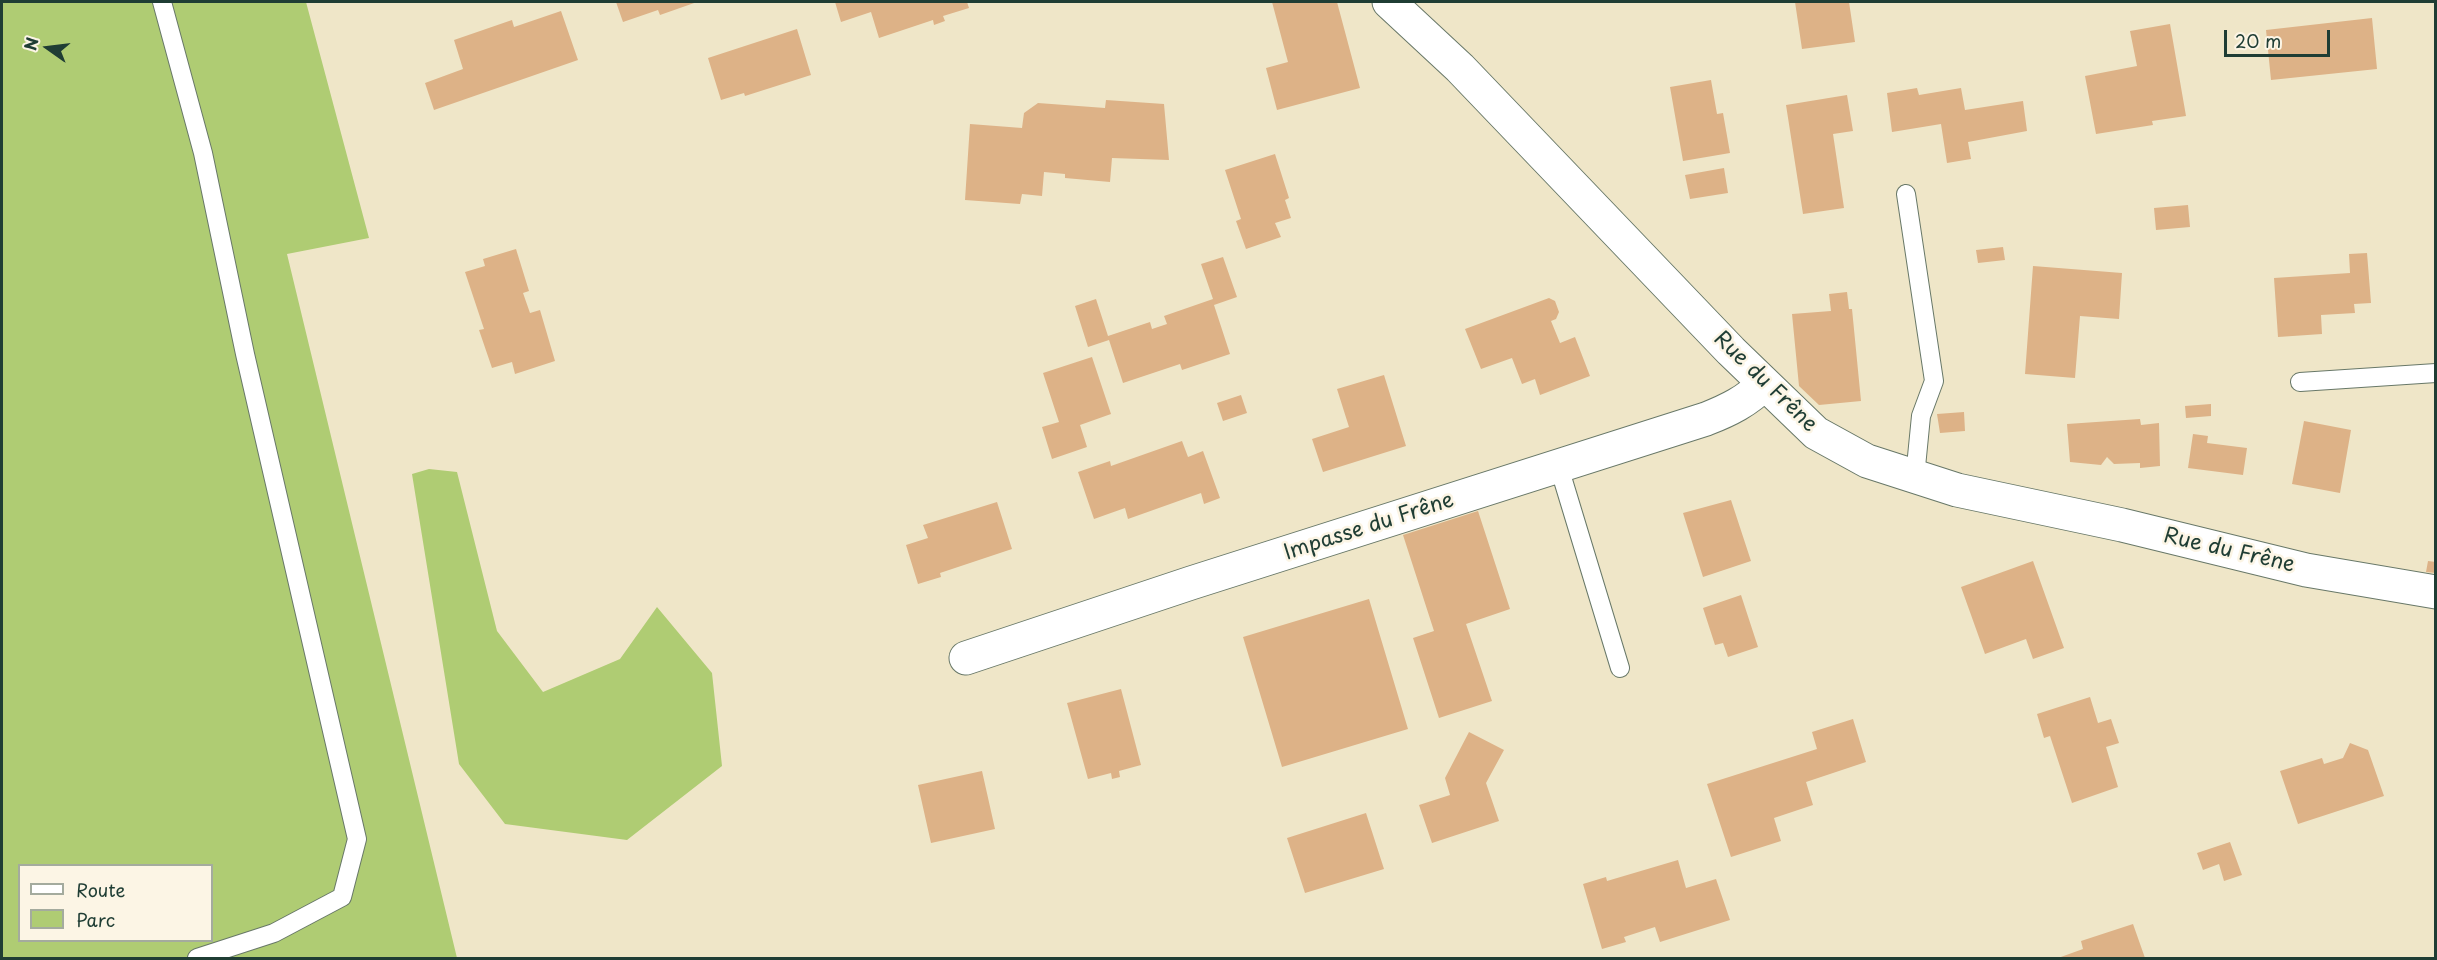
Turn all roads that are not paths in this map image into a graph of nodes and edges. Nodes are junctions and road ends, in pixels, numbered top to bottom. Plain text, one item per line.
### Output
1 (162, 2) edge
2 (1389, 2) edge
3 (1906, 194) dead end
4 (2436, 373) edge
5 (2300, 382) dead end
6 (1764, 384) junction
7 (1559, 467) junction
8 (1915, 477) junction
9 (2436, 592) edge
10 (966, 658) dead end
11 (1620, 668) dead end
12 (197, 958) edge

1 - 12 lane
2 - 6 street, Rue du Frêne
3 - 8 lane
4 - 5 lane
6 - 7 street, Impasse du Frêne
6 - 8 street, Rue du Frêne
7 - 10 street, Impasse du Frêne
7 - 11 lane
8 - 9 street, Rue du Frêne

